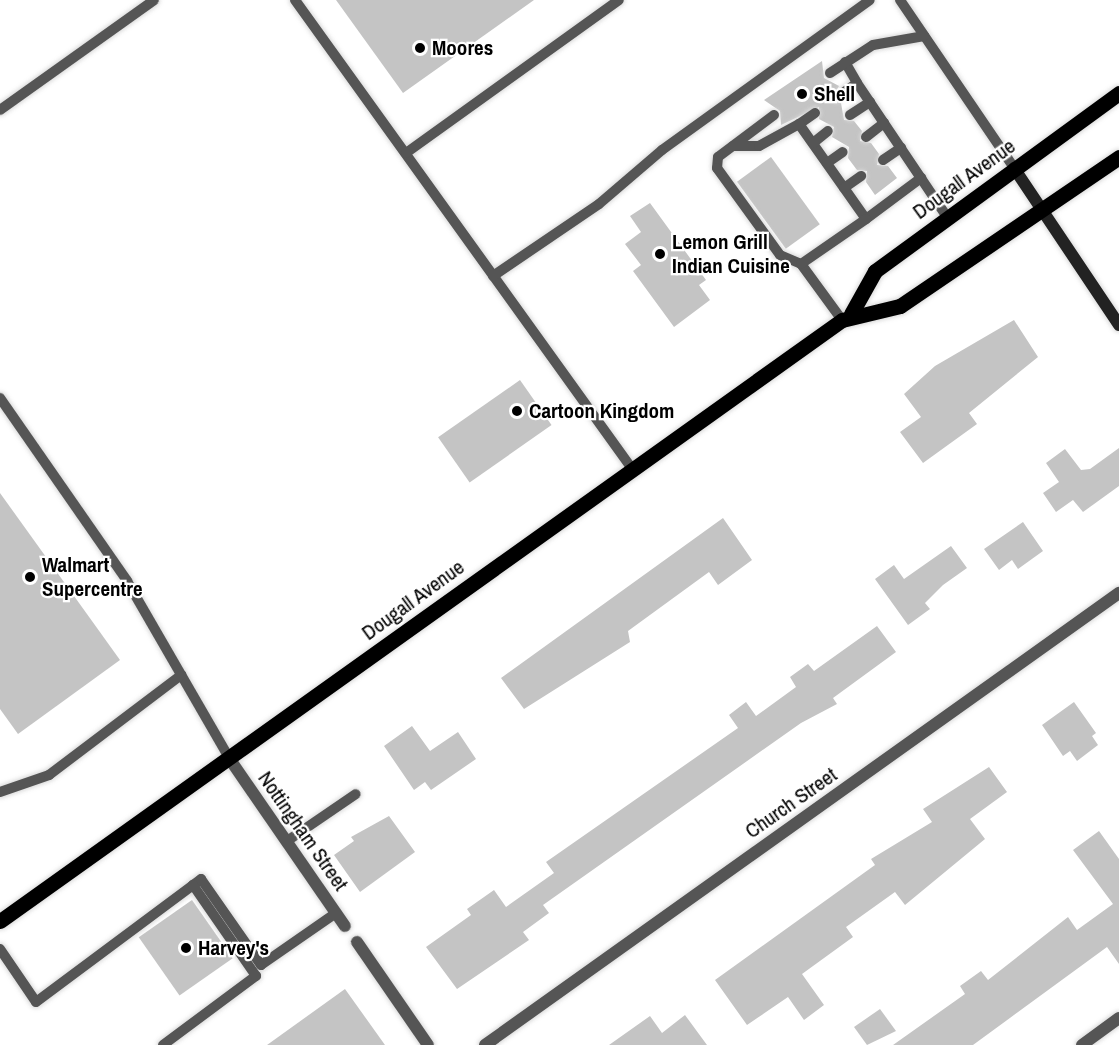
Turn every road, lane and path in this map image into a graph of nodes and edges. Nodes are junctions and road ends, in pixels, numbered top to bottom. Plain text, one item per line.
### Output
1 (154, 0) edge
2 (295, 0) edge
3 (619, 0) edge
4 (870, 0) edge
5 (900, 0) edge
6 (924, 36) junction
7 (844, 62) junction
8 (830, 73) dead end
9 (857, 83) junction
10 (1119, 93) edge
11 (837, 97) dead end
12 (870, 102) junction
13 (0, 110) edge
14 (815, 113) dead end
15 (774, 115) dead end
16 (850, 116) dead end
17 (884, 123) junction
18 (799, 124) junction
19 (828, 131) dead end
20 (866, 136) dead end
21 (813, 143) junction
22 (733, 146) junction
23 (901, 148) junction
24 (843, 152) dead end
25 (406, 153) junction
26 (1119, 157) edge
27 (883, 160) dead end
28 (827, 163) junction
29 (1014, 168) junction
30 (861, 176) dead end
31 (921, 178) junction
32 (844, 188) junction
33 (1043, 210) junction
34 (947, 217) junction
35 (866, 219) junction
36 (801, 264) junction
37 (493, 276) junction
38 (846, 317) junction
39 (1119, 325) edge
40 (0, 398) edge
41 (633, 470) junction
42 (1119, 594) edge
43 (182, 675) junction
44 (229, 758) junction
45 (0, 792) edge
46 (356, 794) dead end
47 (286, 841) junction
48 (193, 885) junction
49 (336, 913) junction
50 (0, 921) edge
51 (345, 926) dead end
52 (357, 942) dead end
53 (0, 949) edge
54 (1119, 1018) edge
55 (163, 1045) edge
56 (428, 1045) edge
57 (485, 1045) edge
58 (1082, 1045) edge

1 - 13 lane
2 - 25 lane
3 - 25 lane
4 - 37 lane
5 - 6 lane
6 - 7 lane
6 - 29 lane
7 - 8 lane
7 - 9 lane
9 - 11 lane
9 - 12 lane
10 - 29 main road, Dougall Avenue
12 - 16 lane
12 - 17 lane
14 - 18 lane
15 - 22 lane
17 - 20 lane
17 - 23 lane
18 - 21 lane
18 - 22 lane
19 - 21 lane
21 - 28 lane
22 - 36 lane
23 - 27 lane
23 - 31 lane
24 - 28 lane
25 - 37 lane
26 - 33 main road, Dougall Avenue
28 - 32 lane
29 - 33 street
29 - 34 main road, Dougall Avenue
30 - 32 lane
31 - 34 lane
31 - 35 lane
32 - 35 lane
33 - 38 main road, Dougall Avenue
33 - 39 street
34 - 38 main road, Dougall Avenue
35 - 36 lane
36 - 38 lane
37 - 41 lane
38 - 41 main road, Dougall Avenue
40 - 43 lane
41 - 44 main road, Dougall Avenue
42 - 57 street, Church Street
43 - 44 lane
43 - 45 lane
44 - 47 street, Nottingham Street
44 - 50 main road, Dougall Avenue
46 - 47 lane
47 - 49 street, Nottingham Street
48 - 49 lane
48 - 53 lane
48 - 55 lane
49 - 51 street, Nottingham Street
52 - 56 street
54 - 58 street

